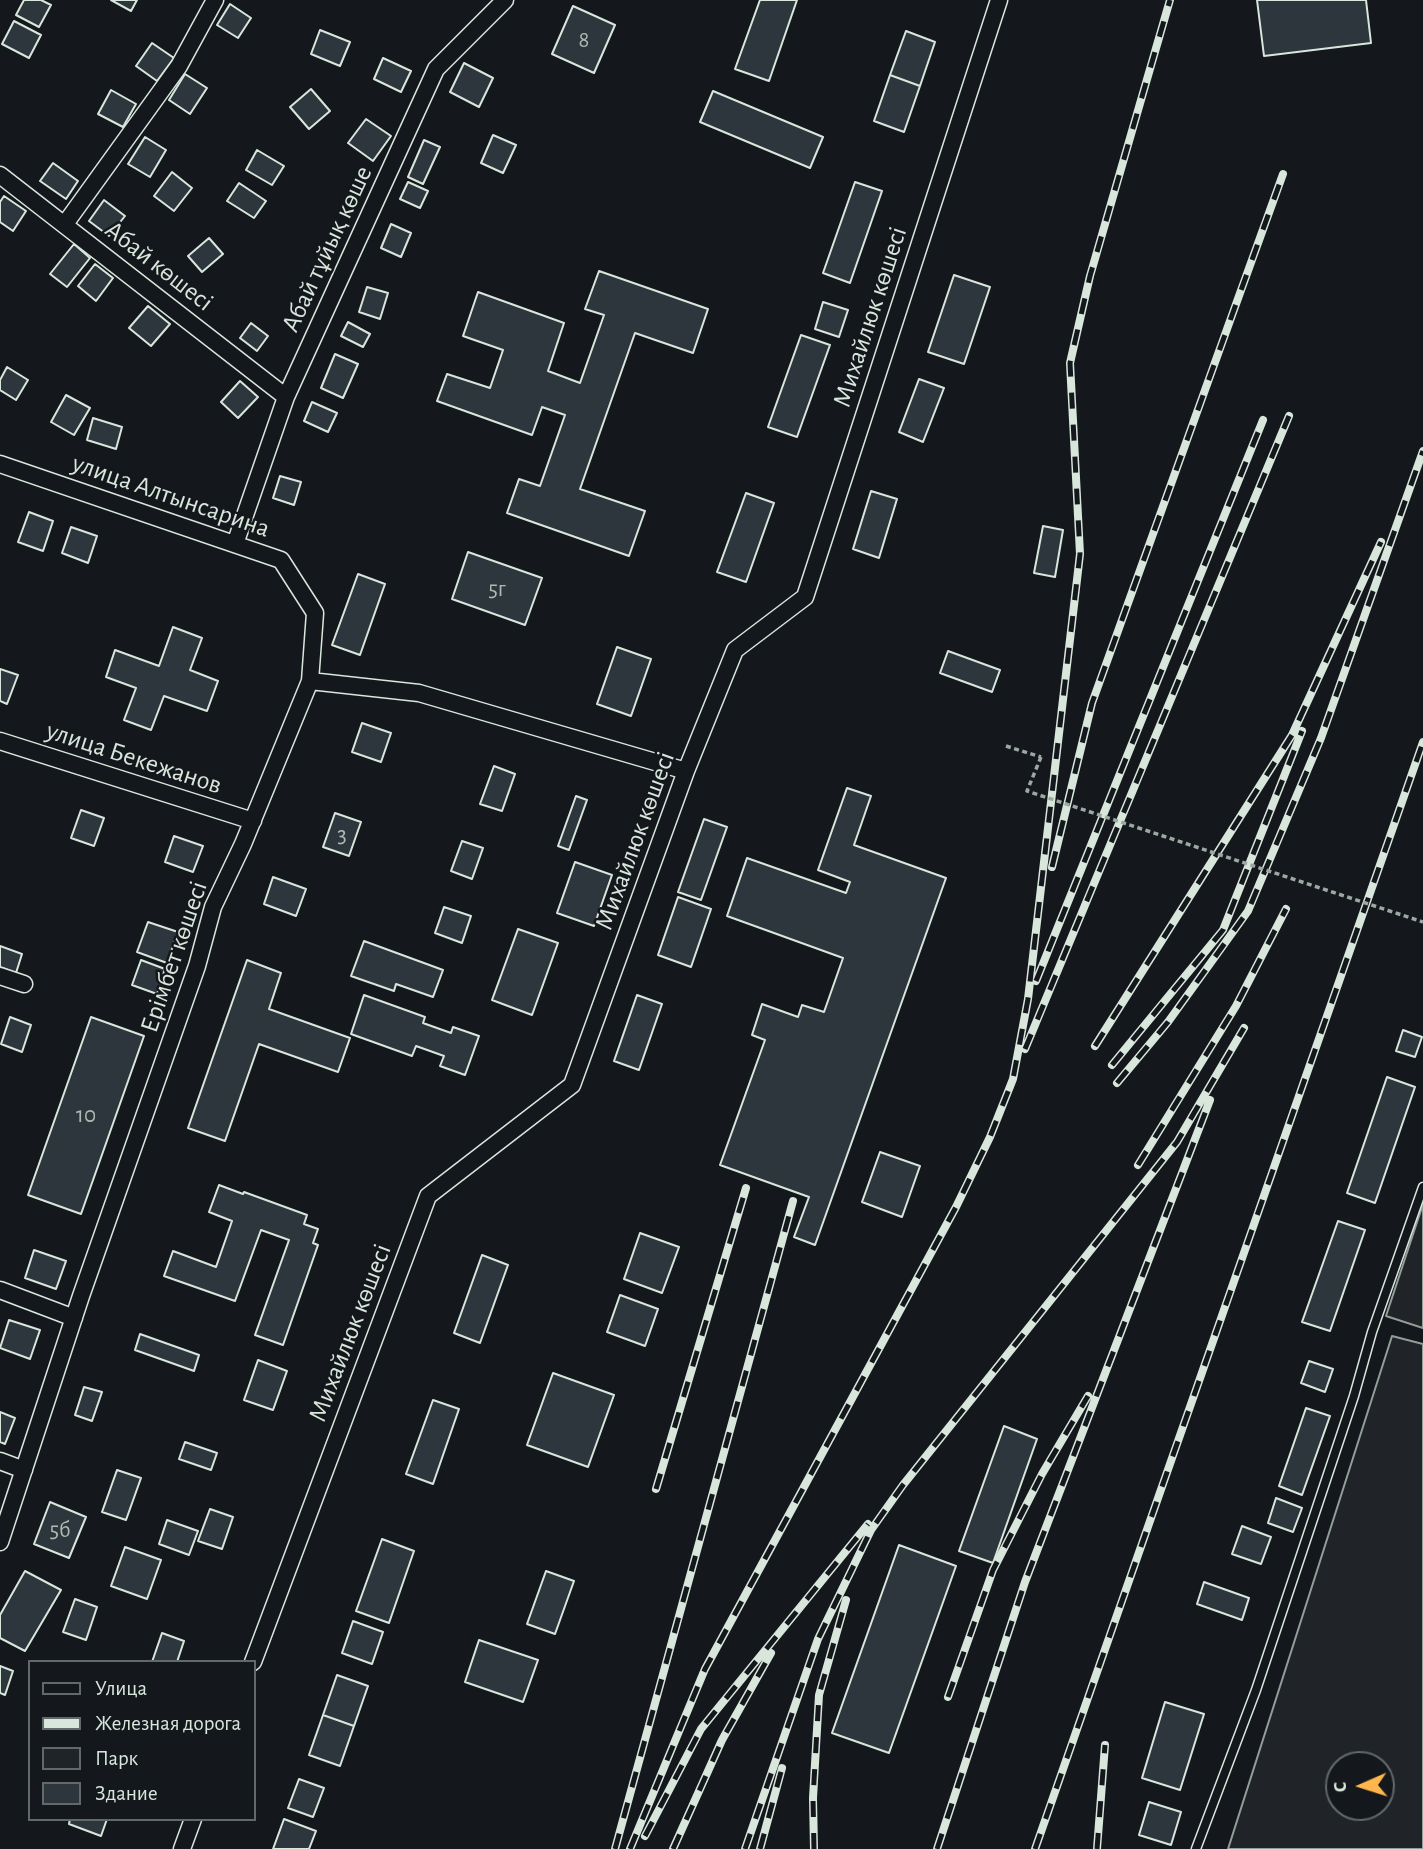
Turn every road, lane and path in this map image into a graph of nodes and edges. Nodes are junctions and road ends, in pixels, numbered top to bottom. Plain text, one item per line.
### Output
1 (215, 0) edge
2 (505, 0) edge
3 (999, 0) edge
4 (0, 175) edge
5 (65, 224) junction
6 (286, 397) junction
7 (0, 464) edge
8 (235, 544) junction
9 (310, 681) junction
10 (0, 741) edge
11 (1006, 746) dead end
12 (686, 771) junction
13 (253, 821) junction
14 (1423, 922) edge
15 (0, 975) edge
16 (24, 984) dead end
17 (1423, 1187) edge
18 (0, 1290) edge
19 (74, 1318) junction
20 (0, 1461) edge
21 (24, 1470) junction
22 (0, 1542) edge
23 (254, 1660) edge
24 (192, 1821) edge
25 (182, 1849) edge
26 (1196, 1849) edge

1 - 5 street
2 - 6 street, Абай тұйық көше
3 - 12 street, Михайлюк көшесі
4 - 5 street, Абай көшесі
5 - 6 street, Абай көшесі
6 - 8 street, Абай тұйық көше
7 - 8 street, улица Алтынсарина
8 - 9 street, улица Алтынсарина
9 - 12 street
9 - 13 street, Ерімбет көшесі
10 - 13 street, улица Бекежанов
11 - 14 path, bridge
12 - 23 street, Михайлюк көшесі
13 - 19 street, Ерімбет көшесі
15 - 16 street
17 - 26 lane
18 - 19 street
19 - 21 street, Ерімбет көшесі
20 - 21 street
21 - 22 street, Ерімбет көшесі
24 - 25 street

